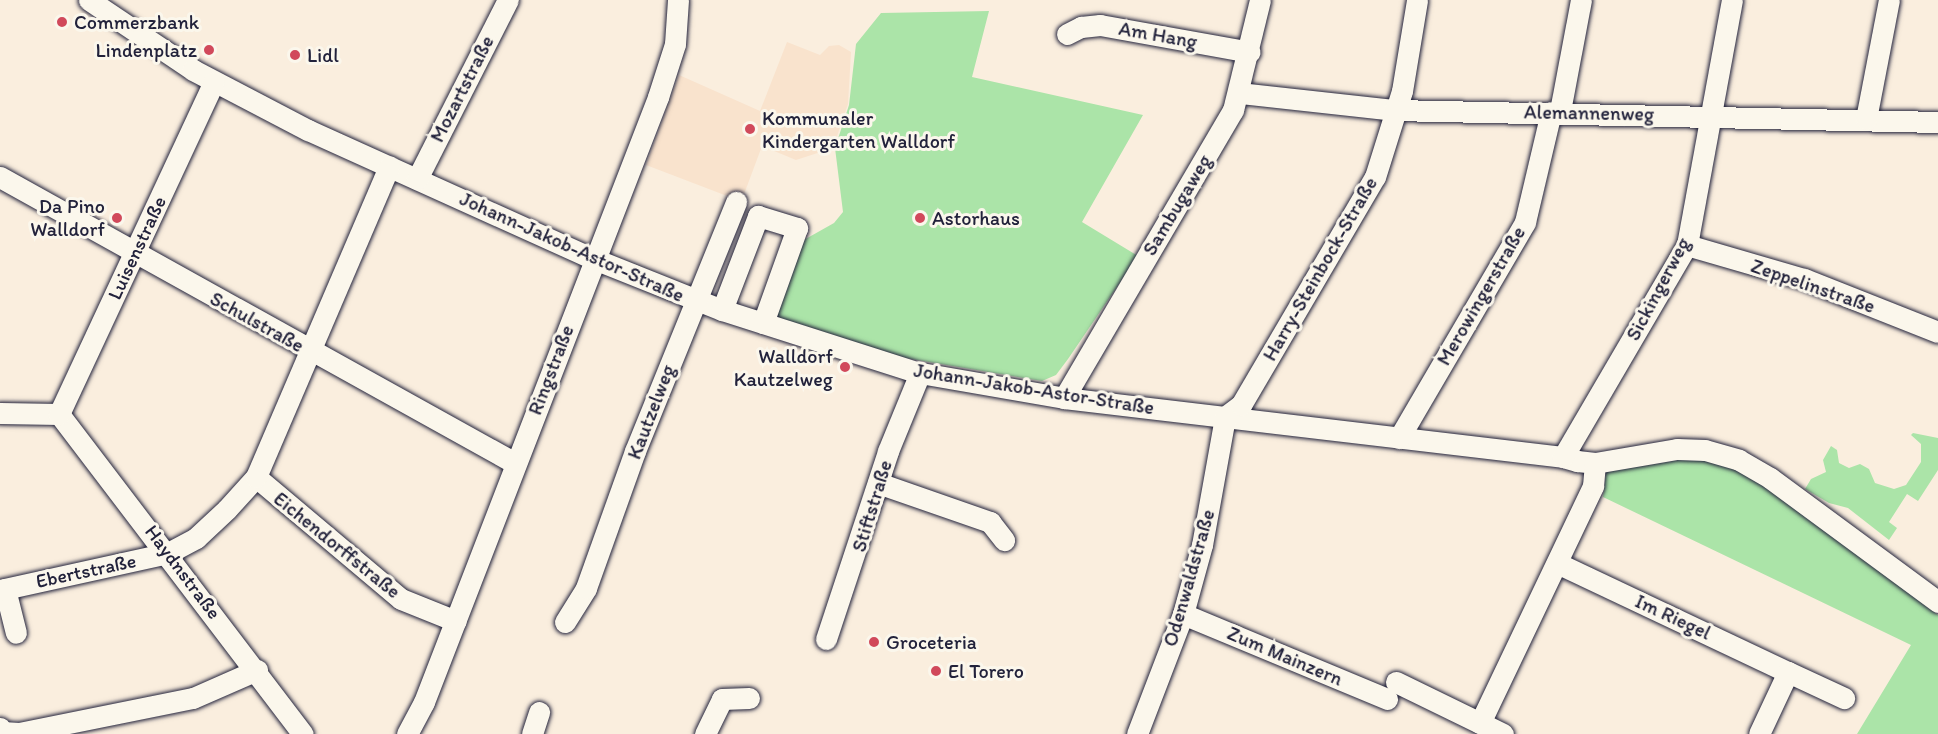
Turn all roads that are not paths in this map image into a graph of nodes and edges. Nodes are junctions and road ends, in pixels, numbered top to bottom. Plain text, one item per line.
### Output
1 (89, 0) edge
2 (508, 0) edge
3 (678, 0) edge
4 (1260, 0) edge
5 (1417, 0) edge
6 (1581, 0) edge
7 (1732, 0) edge
8 (1889, 0) edge
9 (1067, 34) dead end
10 (1250, 52) junction
11 (214, 82) junction
12 (1240, 93) junction
13 (1394, 110) junction
14 (1556, 111) junction
15 (1712, 117) junction
16 (1866, 119) junction
17 (1938, 122) edge
18 (389, 166) junction
19 (0, 177) edge
20 (417, 179) junction
21 (736, 202) dead end
22 (1687, 245) junction
23 (135, 254) junction
24 (594, 259) junction
25 (694, 301) junction
26 (722, 310) junction
27 (763, 323) junction
28 (1938, 332) edge
29 (309, 352) junction
30 (920, 373) junction
31 (1064, 398) junction
32 (0, 413) edge
33 (59, 414) junction
34 (1225, 417) junction
35 (1399, 438) junction
36 (1563, 457) junction
37 (515, 463) junction
38 (1595, 463) junction
39 (256, 477) junction
40 (878, 483) junction
41 (1004, 540) dead end
42 (168, 553) junction
43 (1557, 563) junction
44 (2, 589) edge
45 (1938, 601) edge
46 (1183, 614) junction
47 (456, 621) junction
48 (566, 622) dead end
49 (16, 633) dead end
50 (826, 639) dead end
51 (257, 670) junction
52 (1788, 672) junction
53 (749, 698) dead end
54 (1844, 698) dead end
55 (539, 712) dead end
56 (1480, 723) junction
57 (0, 728) edge
58 (303, 734) edge
59 (407, 734) edge
60 (532, 734) edge
61 (705, 734) edge
62 (1137, 734) edge
63 (1503, 734) edge
64 (1759, 734) edge

1 - 11 street, Johann-Jakob-Astor-Straße
2 - 20 street, Mozartstraße
3 - 24 street, Ringstraße
4 - 10 street, Sambugaweg
5 - 13 street, Harry-Steinbock-Straße
6 - 14 street, Merowingerstraße
7 - 15 street, Sickingerweg
8 - 16 street
9 - 10 street, Am Hang
10 - 12 street, Sambugaweg
11 - 18 street, Johann-Jakob-Astor-Straße
11 - 23 street, Luisenstraße
12 - 13 street, Alemannenweg
12 - 31 street, Sambugaweg
13 - 14 street, Alemannenweg
13 - 34 street, Harry-Steinbock-Straße
14 - 15 street, Alemannenweg
14 - 35 street, Merowingerstraße
15 - 16 street, Alemannenweg
15 - 22 street, Sickingerweg
16 - 17 street, Alemannenweg
18 - 20 street, Johann-Jakob-Astor-Straße
18 - 29 street
19 - 23 street, Schulstraße
20 - 24 street, Johann-Jakob-Astor-Straße
21 - 25 street, Kautzelweg
22 - 28 street, Zeppelinstraße
22 - 36 street, Sickingerweg
23 - 29 street, Schulstraße
23 - 33 street, Luisenstraße
24 - 25 street, Johann-Jakob-Astor-Straße
24 - 37 street, Ringstraße
25 - 26 street, Johann-Jakob-Astor-Straße
25 - 48 street, Kautzelweg
26 - 27 street, Johann-Jakob-Astor-Straße
26 - 27 street
27 - 30 street, Johann-Jakob-Astor-Straße
29 - 37 street, Schulstraße
29 - 39 street
30 - 31 street, Johann-Jakob-Astor-Straße
30 - 40 street, Stiftstraße
31 - 34 street, Johann-Jakob-Astor-Straße
32 - 33 street
33 - 42 street, Haydnstraße
34 - 35 street, Johann-Jakob-Astor-Straße
34 - 46 street, Odenwaldstraße
35 - 36 street, Johann-Jakob-Astor-Straße
36 - 38 street, Johann-Jakob-Astor-Straße
37 - 47 street, Ringstraße
38 - 43 street
38 - 45 street, Johann-Jakob-Astor-Straße
39 - 42 street, Ebertstraße
39 - 47 street, Eichendorffstraße
40 - 41 street
40 - 50 street, Stiftstraße
42 - 44 street, Ebertstraße
42 - 51 street, Haydnstraße
43 - 52 street, Im Riegel
43 - 56 street
44 - 49 street, Ebertstraße
46 - 56 street, Zum Mainzern
46 - 62 street, Odenwaldstraße
47 - 59 street, Ringstraße
51 - 57 street
51 - 58 street, Haydnstraße
52 - 54 street, Im Riegel
52 - 64 street
53 - 61 street
55 - 60 street
56 - 63 street

